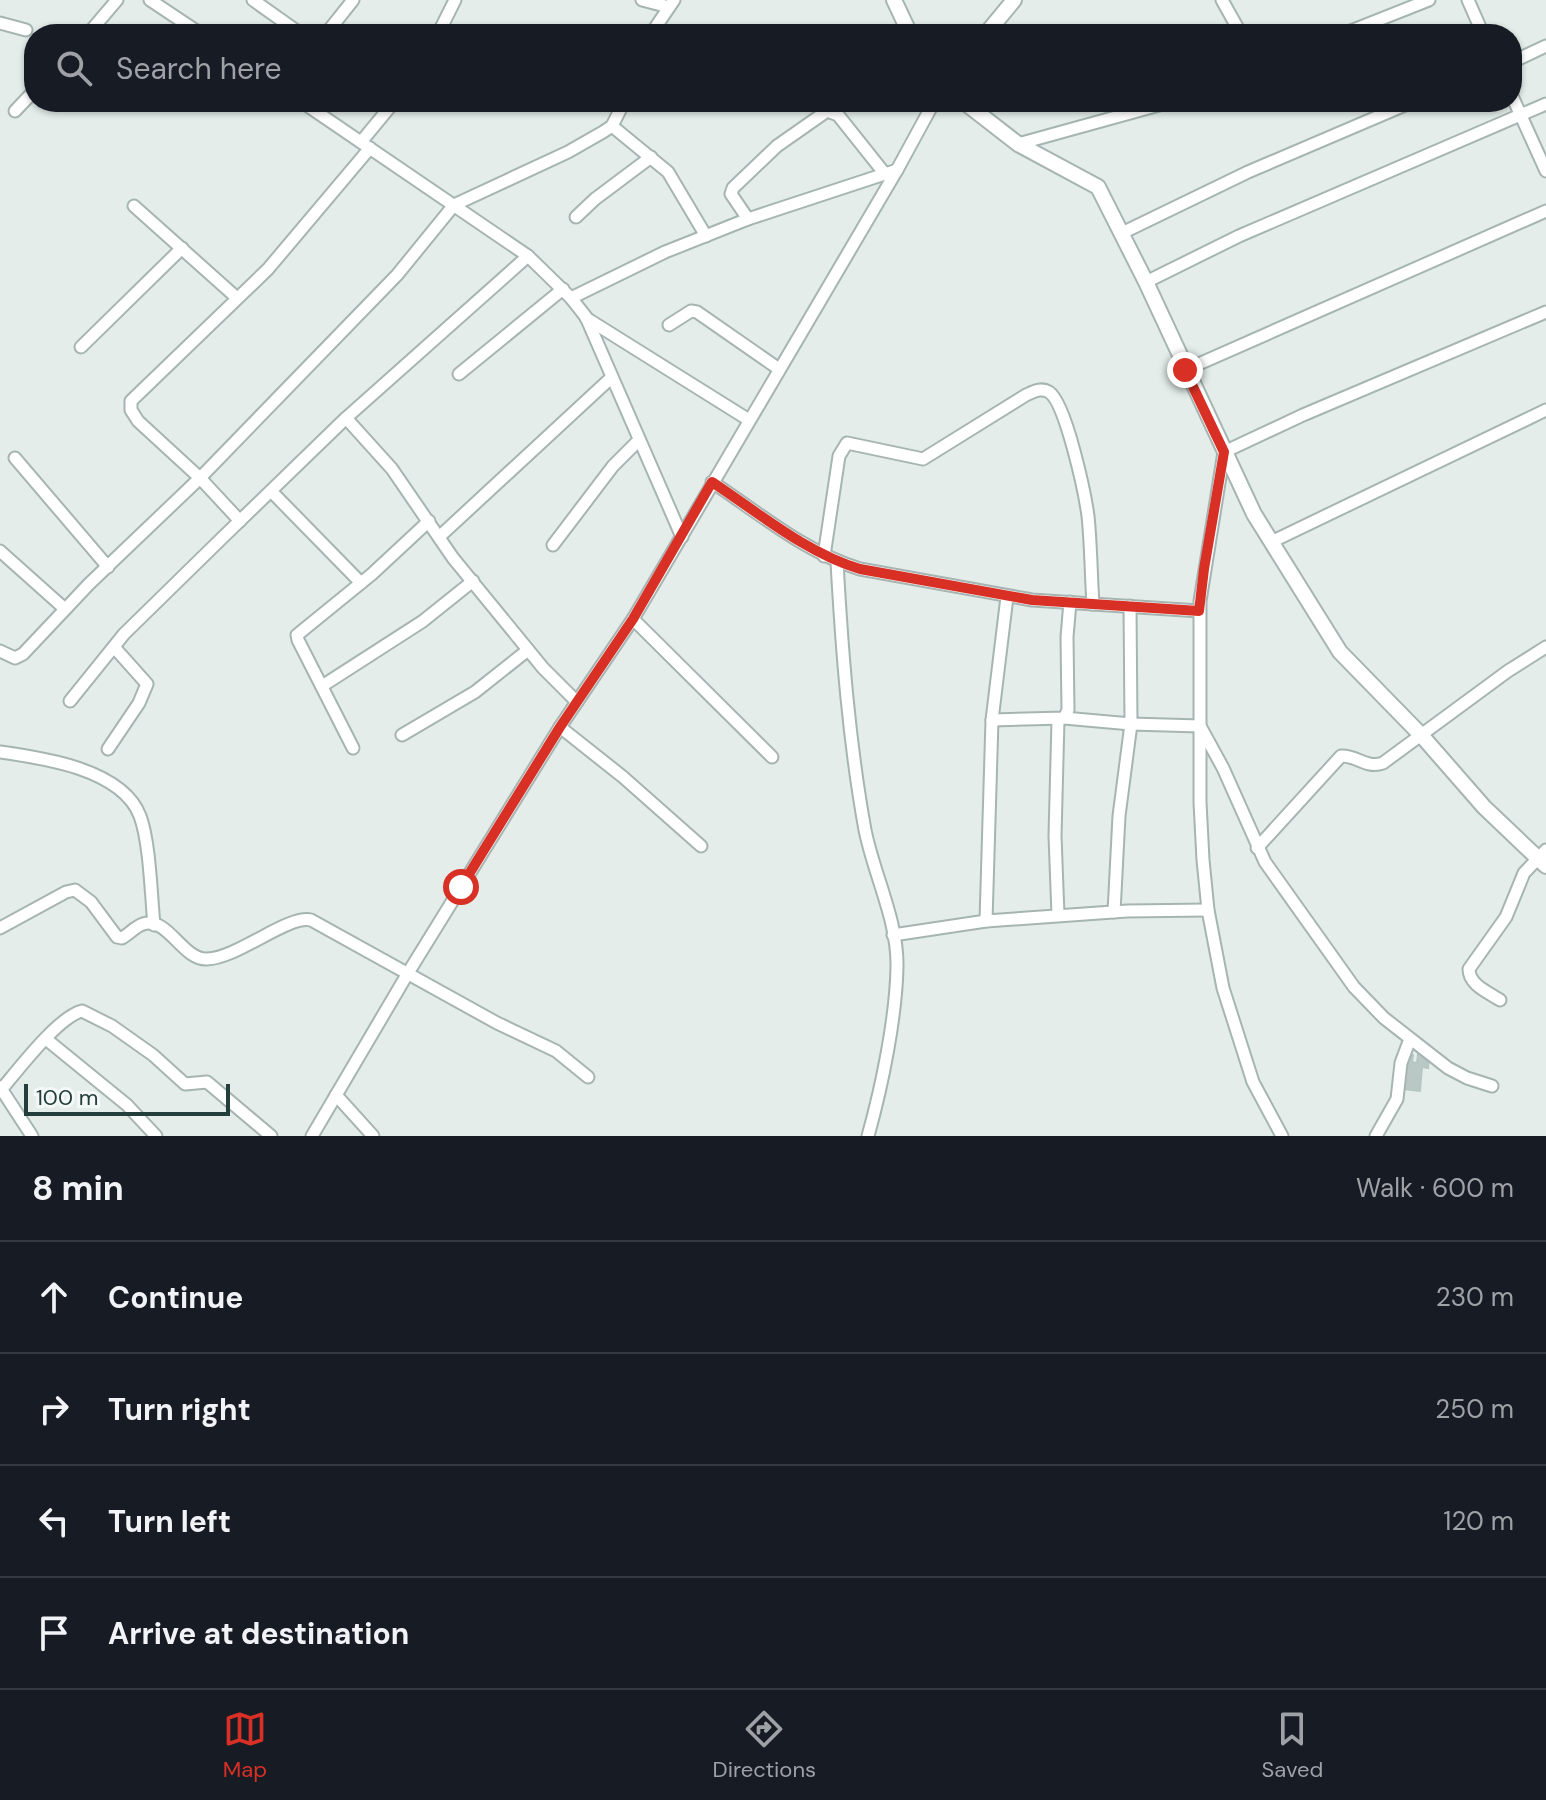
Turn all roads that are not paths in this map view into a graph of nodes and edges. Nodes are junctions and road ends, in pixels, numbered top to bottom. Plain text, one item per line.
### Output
1 (117, 0) edge
2 (150, 0) edge
3 (253, 0) edge
4 (353, 0) edge
5 (455, 0) edge
6 (642, 0) edge
7 (894, 0) edge
8 (1014, 0) edge
9 (1222, 0) edge
10 (1429, 0) edge
11 (1468, 0) edge
12 (671, 3) edge
13 (0, 23) edge
14 (97, 24) edge
15 (186, 24) edge
16 (287, 24) edge
17 (334, 24) edge
18 (443, 24) edge
19 (657, 24) edge
20 (905, 24) edge
21 (994, 24) edge
22 (1235, 24) edge
23 (1368, 24) edge
24 (1479, 24) edge
25 (24, 29) edge
26 (1546, 46) edge
27 (1522, 57) edge
28 (24, 102) edge
29 (1546, 104) edge
30 (15, 111) dead end
31 (317, 112) edge
32 (387, 112) edge
33 (619, 112) edge
34 (826, 112) edge
35 (830, 112) edge
36 (928, 112) edge
37 (977, 112) edge
38 (1134, 112) edge
39 (1389, 112) edge
40 (1520, 112) edge
41 (1522, 116) junction
42 (612, 126) junction
43 (1018, 144) junction
44 (366, 145) junction
45 (651, 157) junction
46 (1546, 171) edge
47 (891, 172) junction
48 (454, 205) junction
49 (134, 206) dead end
50 (1546, 211) edge
51 (576, 217) dead end
52 (748, 219) junction
53 (1122, 233) junction
54 (706, 236) junction
55 (182, 248) junction
56 (528, 256) junction
57 (1146, 282) junction
58 (567, 294) junction
59 (237, 298) junction
60 (1546, 312) edge
61 (586, 317) junction
62 (669, 325) dead end
63 (81, 347) dead end
64 (779, 369) junction
65 (1185, 370) junction
66 (459, 374) dead end
67 (612, 377) junction
68 (1546, 410) edge
69 (346, 418) junction
70 (749, 420) junction
71 (639, 440) junction
72 (1224, 452) junction
73 (15, 458) dead end
74 (200, 478) junction
75 (712, 482) junction
76 (271, 491) junction
77 (240, 521) junction
78 (429, 521) junction
79 (439, 537) junction
80 (682, 537) junction
81 (1271, 542) junction
82 (553, 545) dead end
83 (0, 551) edge
84 (824, 556) junction
85 (837, 562) junction
86 (108, 567) junction
87 (473, 581) junction
88 (361, 583) junction
89 (1007, 597) junction
90 (1070, 602) junction
91 (1093, 604) junction
92 (1130, 606) junction
93 (65, 609) junction
94 (1199, 611) junction
95 (633, 619) junction
96 (114, 647) junction
97 (1546, 647) edge
98 (528, 650) junction
99 (0, 651) edge
100 (322, 686) junction
101 (70, 701) dead end
102 (577, 702) junction
103 (1061, 719) junction
104 (992, 720) junction
105 (1131, 724) junction
106 (1200, 726) junction
107 (560, 727) junction
108 (402, 735) dead end
109 (1422, 736) junction
110 (353, 748) dead end
111 (108, 749) dead end
112 (0, 752) edge
113 (772, 757) dead end
114 (701, 846) dead end
115 (1257, 848) junction
116 (1543, 858) edge
117 (1208, 910) junction
118 (1114, 912) junction
119 (1058, 915) junction
120 (986, 921) junction
121 (154, 925) junction
122 (0, 928) edge
123 (893, 935) junction
124 (408, 973) junction
125 (1500, 1000) dead end
126 (1408, 1037) junction
127 (46, 1039) junction
128 (588, 1077) dead end
129 (1492, 1086) dead end
130 (1, 1088) edge
131 (336, 1095) junction
132 (869, 1133) edge
133 (32, 1136) edge
134 (156, 1136) edge
135 (271, 1136) edge
136 (312, 1136) edge
137 (373, 1136) edge
138 (1282, 1136) edge
139 (1376, 1136) edge

1 - 14 street
2 - 15 street
3 - 16 street
4 - 17 street
5 - 18 street
6 - 12 street
7 - 20 street
8 - 21 street
9 - 22 street
10 - 23 street
11 - 24 street
12 - 19 street
13 - 25 street
26 - 27 street
28 - 30 street
29 - 41 street
31 - 44 street
32 - 44 street
33 - 42 street
34 - 52 street
35 - 47 street
36 - 47 street
37 - 43 street
38 - 43 street
39 - 53 street
40 - 41 street
41 - 46 street
41 - 57 street
42 - 45 street
42 - 48 street
43 - 53 street
44 - 48 street
44 - 59 street
45 - 51 street
45 - 54 street
47 - 52 street
47 - 64 street
48 - 56 street
48 - 74 street
49 - 55 street
50 - 65 street
52 - 54 street
53 - 57 street
54 - 58 street
55 - 59 street
55 - 63 street
56 - 58 street
56 - 69 street
57 - 65 street
58 - 61 street
58 - 66 street
59 - 74 street
60 - 72 street
61 - 67 street
61 - 70 street
62 - 64 street
64 - 70 street
65 - 72 street
67 - 71 street
67 - 79 street
68 - 81 street
69 - 76 street
69 - 78 street
70 - 75 street
71 - 80 street
71 - 82 street
72 - 81 street
72 - 94 street
73 - 86 street
74 - 77 street
74 - 86 street
75 - 80 street
75 - 84 street
76 - 77 street
76 - 88 street
77 - 96 street
78 - 79 street
78 - 88 street
79 - 87 street
80 - 95 street
81 - 109 street
83 - 93 street
84 - 85 street
84 - 91 street
85 - 89 street
85 - 123 street
86 - 93 street
87 - 98 street
87 - 100 street
88 - 100 street
89 - 90 street
89 - 104 street
90 - 91 street
90 - 103 street
91 - 92 street
92 - 94 street
92 - 105 street
93 - 99 street
94 - 106 street
95 - 102 street
95 - 113 street
96 - 101 street
96 - 111 street
97 - 109 street
98 - 102 street
98 - 108 street
100 - 110 street
102 - 107 street
103 - 104 street
103 - 105 street
103 - 119 street
104 - 120 street
105 - 106 street
105 - 118 street
106 - 115 street
106 - 117 street
107 - 114 street
107 - 124 street
109 - 115 street
109 - 116 street
112 - 121 street
115 - 126 street
116 - 125 street
117 - 118 street
117 - 138 street
118 - 119 street
119 - 120 street
120 - 123 street
121 - 122 street
121 - 124 street
123 - 132 street
124 - 128 street
124 - 131 street
126 - 129 street
126 - 139 street
127 - 130 street
127 - 134 street
127 - 135 street
130 - 133 street
131 - 136 street
131 - 137 street

